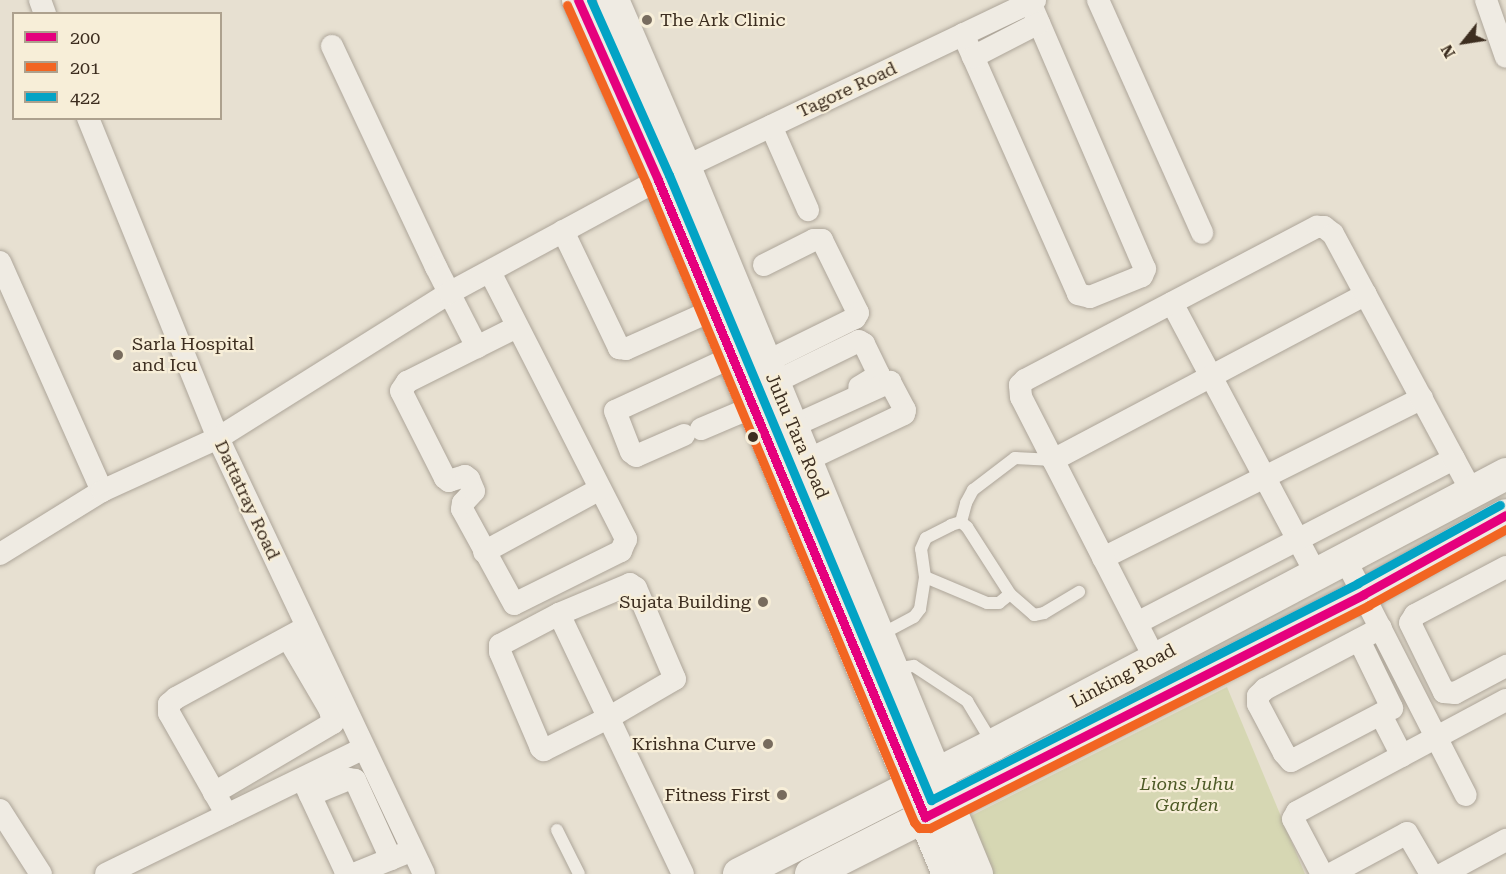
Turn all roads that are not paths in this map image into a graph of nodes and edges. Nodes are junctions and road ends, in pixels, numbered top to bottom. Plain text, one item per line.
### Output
1 (578, 0) edge
2 (612, 0) edge
3 (1098, 0) edge
4 (1486, 0) edge
5 (1032, 1) edge
6 (1039, 23) junction
7 (963, 34) junction
8 (332, 46) dead end
9 (973, 57) junction
10 (1506, 57) edge
11 (89, 120) edge
12 (771, 126) junction
13 (671, 173) junction
14 (808, 210) dead end
15 (563, 231) junction
16 (1202, 233) dead end
17 (0, 262) edge
18 (490, 272) junction
19 (750, 273) junction
20 (449, 293) junction
21 (1366, 294) junction
22 (1172, 303) junction
23 (713, 310) junction
24 (517, 327) junction
25 (477, 347) junction
26 (732, 357) junction
27 (770, 372) junction
28 (1211, 376) junction
29 (1422, 399) junction
30 (753, 407) junction
31 (792, 424) junction
32 (218, 438) junction
33 (1454, 459) junction
34 (807, 460) junction
35 (1053, 460) junction
36 (1506, 474) edge
37 (1264, 477) junction
38 (600, 489) junction
39 (102, 490) junction
40 (1472, 492) junction
41 (1498, 520) edge
42 (961, 522) junction
43 (1298, 540) junction
44 (484, 552) junction
45 (0, 554) edge
46 (1103, 558) junction
47 (1345, 559) junction
48 (1506, 567) edge
49 (1316, 574) junction
50 (925, 577) junction
51 (1079, 592) dead end
52 (1010, 594) junction
53 (1364, 594) junction
54 (559, 614) junction
55 (1137, 623) junction
56 (867, 629) junction
57 (297, 632) junction
58 (1414, 635) junction
59 (1386, 637) junction
60 (1359, 640) junction
61 (1155, 659) junction
62 (1506, 666) edge
63 (894, 669) junction
64 (1506, 700) edge
65 (1381, 715) junction
66 (608, 718) junction
67 (1437, 737) junction
68 (1005, 739) junction
69 (364, 748) junction
70 (1402, 756) junction
71 (1031, 762) junction
72 (925, 781) junction
73 (306, 787) junction
74 (214, 793) junction
75 (1466, 795) dead end
76 (0, 810) edge
77 (938, 810) junction
78 (227, 815) junction
79 (557, 830) dead end
80 (1506, 840) edge
81 (412, 849) junction
82 (391, 859) junction
83 (429, 871) edge
84 (117, 872) edge
85 (41, 874) edge
86 (352, 874) edge
87 (579, 874) edge
88 (683, 874) edge
89 (738, 874) edge
90 (812, 874) edge
91 (948, 874) edge
92 (977, 874) edge
93 (1322, 874) edge
94 (1331, 874) edge
95 (1431, 874) edge
96 (1443, 874) edge

1 - 13 main road, Juhu Tara Road
2 - 13 main road, Juhu Tara Road
3 - 16 street
4 - 10 street
5 - 6 street
5 - 7 street, Tagore Road
6 - 9 street
6 - 9 street
7 - 9 street
7 - 12 street, Tagore Road
8 - 20 street
11 - 32 street, Dattatray Road
12 - 13 street, Tagore Road
12 - 14 street
13 - 15 street, Tagore Road
13 - 19 main road, Juhu Tara Road
13 - 23 main road, Juhu Tara Road
15 - 18 street, Tagore Road
15 - 23 street
17 - 39 street
18 - 20 street, Tagore Road
18 - 24 street
19 - 27 main road, Juhu Tara Road
19 - 27 street
20 - 25 street
20 - 32 street, Tagore Road
21 - 22 street
21 - 28 street
21 - 29 street
22 - 28 street
22 - 35 street
23 - 26 main road, Juhu Tara Road
24 - 25 street
24 - 38 street
25 - 44 street
26 - 30 main road, Juhu Tara Road
26 - 30 street
27 - 31 main road, Juhu Tara Road
27 - 31 street
28 - 35 street
28 - 37 street
29 - 33 street
29 - 37 street
30 - 56 main road, Juhu Tara Road
31 - 34 main road, Juhu Tara Road
31 - 34 street
32 - 39 street, Tagore Road
32 - 57 street, Dattatray Road
33 - 40 street
33 - 43 street
34 - 56 main road, Juhu Tara Road
35 - 42 lane
35 - 46 street
36 - 40 main road, Linking Road
37 - 43 street
37 - 46 street
38 - 44 street
38 - 44 street
39 - 45 street, Tagore Road
40 - 41 main road
40 - 47 main road, Linking Road
41 - 53 main road, Linking Road
42 - 50 lane
42 - 52 lane
43 - 49 street
43 - 55 street
46 - 55 street
47 - 49 main road, Linking Road
47 - 53 street
48 - 58 street
49 - 61 main road, Linking Road
50 - 52 lane
50 - 56 lane
51 - 52 lane
53 - 59 street
53 - 71 main road, Linking Road
54 - 66 street
54 - 66 street
54 - 66 street
55 - 61 street
56 - 63 main road, Juhu Tara Road
56 - 72 main road, Juhu Tara Road
57 - 69 street, Dattatray Road
57 - 74 street
57 - 74 street
58 - 59 street
58 - 62 street
59 - 60 street
59 - 67 street
60 - 65 street
60 - 65 street
61 - 68 main road, Linking Road
63 - 68 lane
63 - 72 main road, Juhu Tara Road
64 - 67 street
65 - 70 street
66 - 88 street
67 - 70 street
67 - 75 street
68 - 71 main road
68 - 72 main road, Linking Road
69 - 73 street
69 - 81 street, Dattatray Road
70 - 93 street
71 - 77 main road, Linking Road
72 - 77 main road, Juhu Tara Road
72 - 89 main road, Linking Road
73 - 78 street
73 - 82 street
73 - 86 street
74 - 78 street
76 - 85 street
77 - 90 main road, Linking Road
77 - 91 main road, Juhu Tara Road
77 - 92 main road, Juhu Tara Road
78 - 84 street
79 - 87 lane
80 - 96 street
81 - 82 street
81 - 83 street, Dattatray Road
82 - 86 street
94 - 95 street

